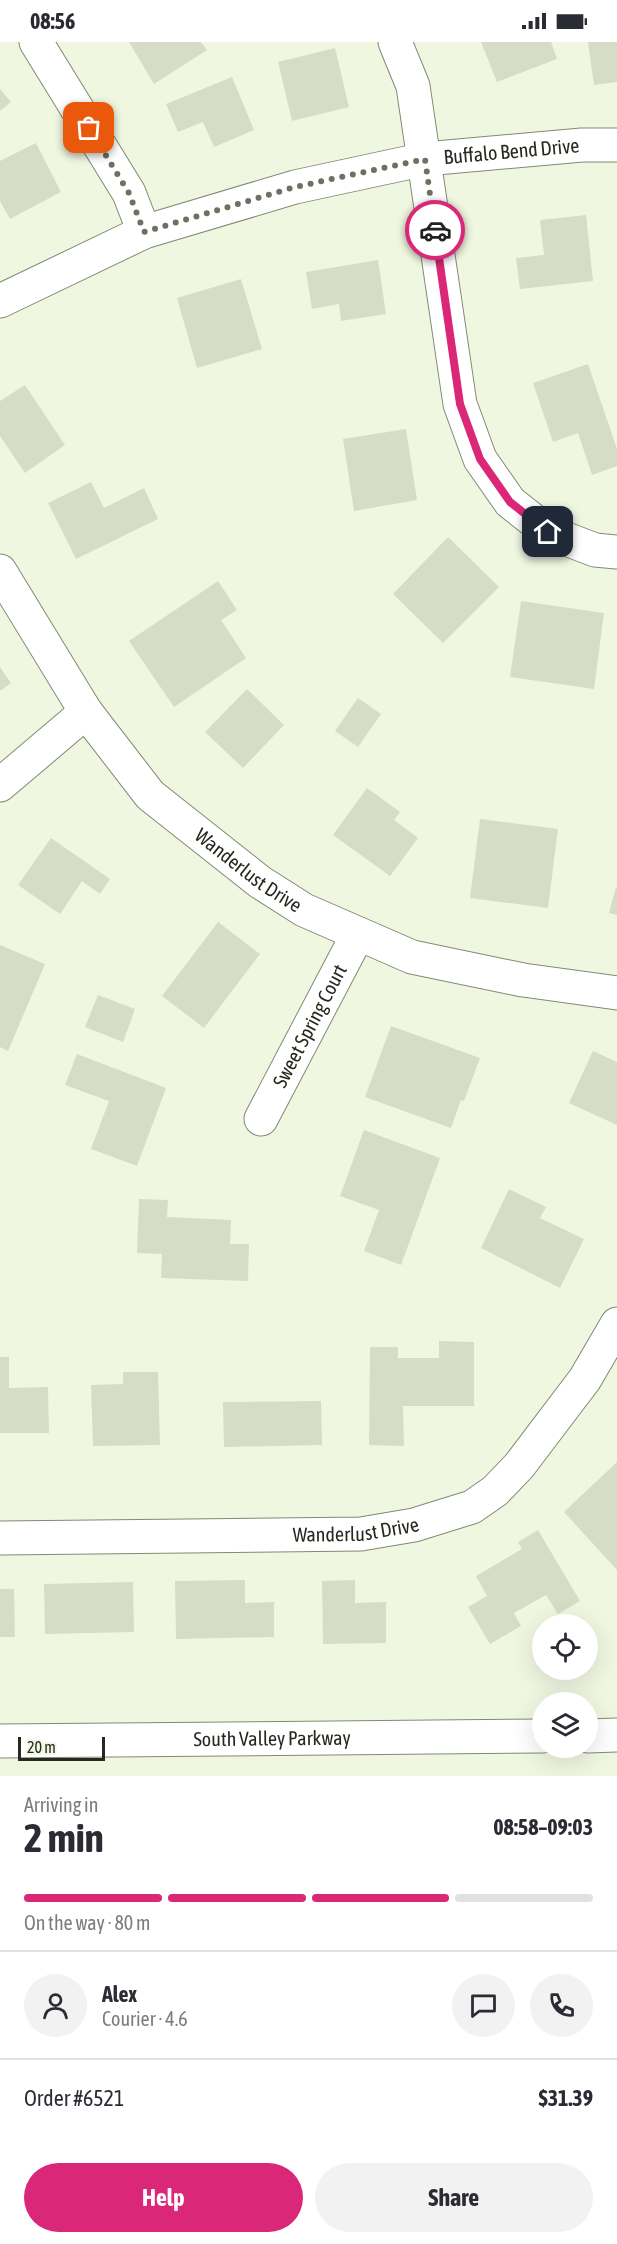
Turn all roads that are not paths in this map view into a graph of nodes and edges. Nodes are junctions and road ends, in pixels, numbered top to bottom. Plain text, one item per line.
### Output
1 (36, 42) edge
2 (395, 42) edge
3 (617, 145) edge
4 (425, 159) junction
5 (144, 232) junction
6 (0, 301) edge
7 (617, 552) edge
8 (0, 571) edge
9 (86, 712) junction
10 (0, 785) edge
11 (358, 934) junction
12 (617, 993) edge
13 (261, 1119) dead end
14 (617, 1324) edge
15 (0, 1538) edge
16 (617, 1735) edge
17 (532, 1736) edge
18 (598, 1736) edge
19 (0, 1741) edge

1 - 5 street
2 - 4 street
3 - 4 street, Buffalo Bend Drive
4 - 5 street, Buffalo Bend Drive
4 - 7 street
5 - 6 street, Buffalo Bend Drive
8 - 9 street, Wanderlust Drive
9 - 10 street
9 - 11 street, Wanderlust Drive
11 - 12 street, Wanderlust Drive
11 - 13 street, Sweet Spring Court
14 - 15 street, Wanderlust Drive
16 - 18 street
17 - 19 street, South Valley Parkway

